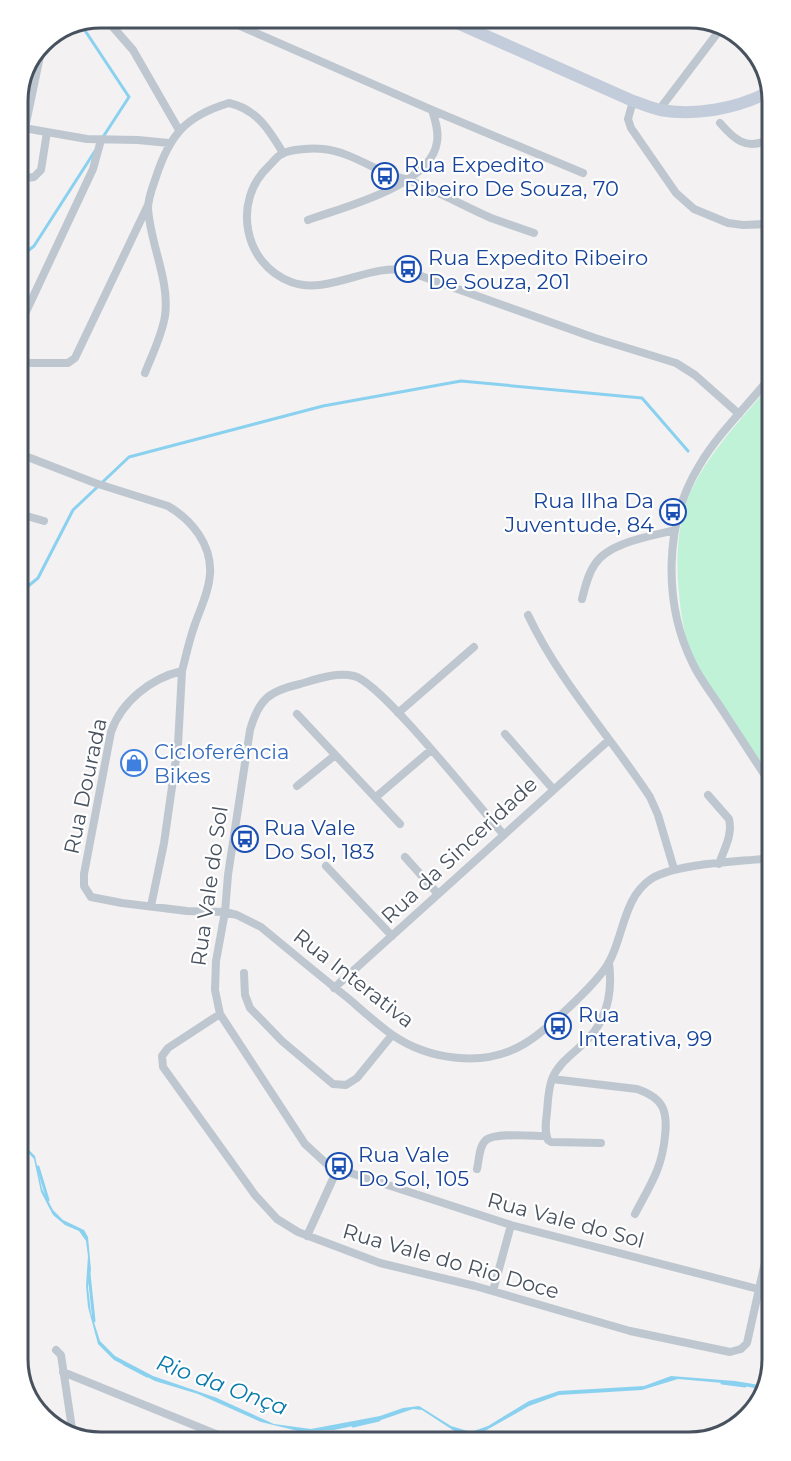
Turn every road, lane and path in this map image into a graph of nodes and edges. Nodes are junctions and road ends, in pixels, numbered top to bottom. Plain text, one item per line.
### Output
1 (114, 28) edge
2 (245, 28) edge
3 (470, 29) edge
4 (717, 34) edge
5 (37, 68) edge
6 (762, 95) edge
7 (29, 99) edge
8 (633, 101) junction
9 (432, 110) junction
10 (659, 110) junction
11 (720, 123) dead end
12 (29, 129) edge
13 (179, 130) junction
14 (47, 132) junction
15 (101, 140) junction
16 (762, 142) edge
17 (169, 143) junction
18 (283, 153) junction
19 (583, 173) dead end
20 (29, 178) edge
21 (408, 180) junction
22 (148, 206) junction
23 (308, 220) dead end
24 (762, 224) edge
25 (534, 233) dead end
26 (29, 306) edge
27 (29, 363) edge
28 (145, 372) dead end
29 (762, 387) edge
30 (739, 414) junction
31 (29, 458) edge
32 (29, 517) edge
33 (44, 522) dead end
34 (675, 530) junction
35 (582, 599) dead end
36 (528, 615) dead end
37 (474, 647) dead end
38 (182, 671) junction
39 (398, 713) junction
40 (297, 714) dead end
41 (506, 734) dead end
42 (609, 740) junction
43 (430, 750) junction
44 (334, 756) junction
45 (762, 771) edge
46 (297, 786) dead end
47 (553, 789) junction
48 (708, 795) dead end
49 (376, 797) junction
50 (400, 824) dead end
51 (504, 835) junction
52 (405, 857) dead end
53 (762, 859) edge
54 (719, 864) junction
55 (326, 866) dead end
56 (674, 869) junction
57 (438, 894) junction
58 (152, 906) junction
59 (225, 912) junction
60 (392, 936) junction
61 (609, 963) junction
62 (244, 973) dead end
63 (334, 988) junction
64 (220, 1014) junction
65 (392, 1035) junction
66 (552, 1079) junction
67 (546, 1136) junction
68 (601, 1143) dead end
69 (477, 1169) dead end
70 (337, 1170) junction
71 (634, 1214) dead end
72 (511, 1225) junction
73 (307, 1236) junction
74 (762, 1272) edge
75 (758, 1289) junction
76 (493, 1291) junction
77 (56, 1350) dead end
78 (63, 1372) junction
79 (72, 1426) edge
80 (209, 1432) edge

1 - 13 street
2 - 9 street
3 - 8 main road
4 - 10 street
5 - 7 street
6 - 10 main road
8 - 10 main road
8 - 24 street
9 - 19 street
9 - 21 street
11 - 16 street
12 - 14 street
13 - 17 street
13 - 18 street
14 - 15 street
14 - 20 street
15 - 17 street
15 - 26 street
17 - 22 street
18 - 21 street
18 - 30 street
21 - 23 street
21 - 25 street
22 - 27 street
22 - 28 street
29 - 30 street
30 - 34 street
31 - 38 street
32 - 33 street
34 - 35 street
34 - 45 street
36 - 42 street
37 - 39 street
38 - 58 street
38 - 58 street, Rua Dourada
39 - 43 street, Rua Vale do Sol
39 - 59 street, Rua Vale do Sol
40 - 44 street
41 - 47 street
42 - 47 street, Rua da Sinceridade
42 - 56 street
43 - 49 street
43 - 51 street, Rua Vale do Sol
44 - 46 street
44 - 49 street
47 - 51 street, Rua da Sinceridade
48 - 54 street
49 - 50 street
51 - 57 street, Rua da Sinceridade
52 - 57 street
53 - 54 street, Rua Interativa
54 - 56 street, Rua Interativa
55 - 60 street
56 - 61 street, Rua Interativa
57 - 60 street, Rua da Sinceridade
58 - 59 street, Rua Dourada
59 - 63 street, Rua Interativa
59 - 64 street, Rua Vale do Sol
60 - 63 street, Rua da Sinceridade
61 - 65 street, Rua Interativa
61 - 66 street
62 - 65 street
63 - 65 street, Rua Interativa
64 - 70 street, Rua Vale do Sol
64 - 73 street, Rua Vale do Rio Doce
66 - 67 street
66 - 71 street
67 - 68 street
67 - 69 street
70 - 72 street, Rua Vale do Sol
70 - 73 street
72 - 75 street, Rua Vale do Sol
72 - 76 street
73 - 76 street, Rua Vale do Rio Doce
74 - 75 street
75 - 76 street, Rua Vale do Rio Doce
77 - 78 street
78 - 79 street
78 - 80 street

